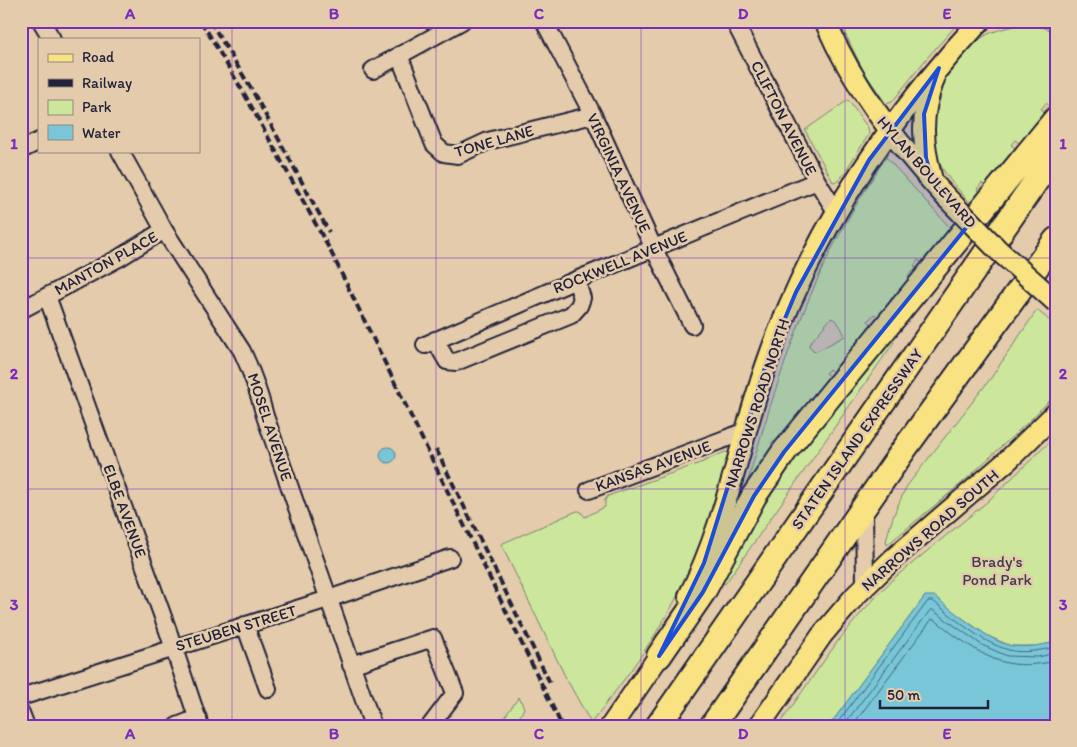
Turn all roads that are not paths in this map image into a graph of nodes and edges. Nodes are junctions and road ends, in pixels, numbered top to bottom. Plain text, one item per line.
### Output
1 (41, 21) edge
2 (462, 21) edge
3 (544, 21) edge
4 (734, 21) edge
5 (825, 21) edge
6 (998, 21) edge
7 (977, 25) edge
8 (51, 38) edge
9 (399, 55) junction
10 (939, 68) junction
11 (373, 70) dead end
12 (593, 115) junction
13 (1056, 118) edge
14 (889, 130) junction
15 (38, 142) edge
16 (21, 150) edge
17 (121, 152) edge
18 (1056, 152) edge
19 (817, 181) junction
20 (939, 190) junction
21 (837, 213) junction
22 (164, 230) junction
23 (1054, 244) edge
24 (654, 249) junction
25 (576, 280) junction
26 (47, 296) junction
27 (1052, 298) edge
28 (21, 310) edge
29 (692, 325) dead end
30 (1056, 413) edge
31 (746, 431) junction
32 (589, 490) dead end
33 (864, 507) junction
34 (450, 558) dead end
35 (865, 585) junction
36 (328, 599) junction
37 (245, 625) junction
38 (174, 648) junction
39 (659, 656) junction
40 (351, 665) junction
41 (268, 689) dead end
42 (21, 697) edge
43 (21, 713) edge
44 (199, 722) edge
45 (612, 725) edge
46 (26, 726) edge
47 (177, 726) edge
48 (373, 726) edge
49 (430, 726) edge
50 (658, 726) edge
51 (712, 726) edge
52 (759, 726) edge

1 - 8 street
2 - 9 street
3 - 12 street, VIRGINIA AVENUE
4 - 19 street, CLIFTON AVENUE
5 - 14 main road, HYLAN BOULEVARD
6 - 7 main road
7 - 10 main road, NARROWS ROAD NORTH
9 - 11 street
9 - 12 street, TONE LANE
10 - 14 main road, NARROWS ROAD NORTH
10 - 20 main road
12 - 24 street, VIRGINIA AVENUE
13 - 39 highway
14 - 20 main road, HYLAN BOULEVARD
14 - 21 main road, NARROWS ROAD NORTH
15 - 16 street
17 - 22 street, MOSEL AVENUE
18 - 50 highway, STATEN ISLAND EXPRESSWAY
19 - 21 street, CLIFTON AVENUE
19 - 24 street, ROCKWELL AVENUE
20 - 27 main road, HYLAN BOULEVARD, bridge
21 - 31 main road, NARROWS ROAD NORTH
22 - 26 street, MANTON PLACE
22 - 36 street, MOSEL AVENUE
23 - 33 highway
24 - 25 street, ROCKWELL AVENUE
24 - 29 street, VIRGINIA AVENUE
25 - 25 street, ROCKWELL AVENUE
26 - 28 street, MANTON PLACE
26 - 38 street, ELBE AVENUE
30 - 35 main road, NARROWS ROAD SOUTH
31 - 32 street, KANSAS AVENUE
31 - 39 main road, NARROWS ROAD NORTH
33 - 35 street
33 - 51 highway
34 - 36 street, STEUBEN STREET
35 - 52 main road, NARROWS ROAD SOUTH
36 - 37 street, STEUBEN STREET
36 - 40 street, MOSEL AVENUE
37 - 38 street, STEUBEN STREET
37 - 41 street
38 - 42 street, STEUBEN STREET
38 - 44 street, ELBE AVENUE
39 - 45 main road, NARROWS ROAD NORTH
40 - 48 street, MOSEL AVENUE
40 - 49 street
43 - 46 street
44 - 47 street

